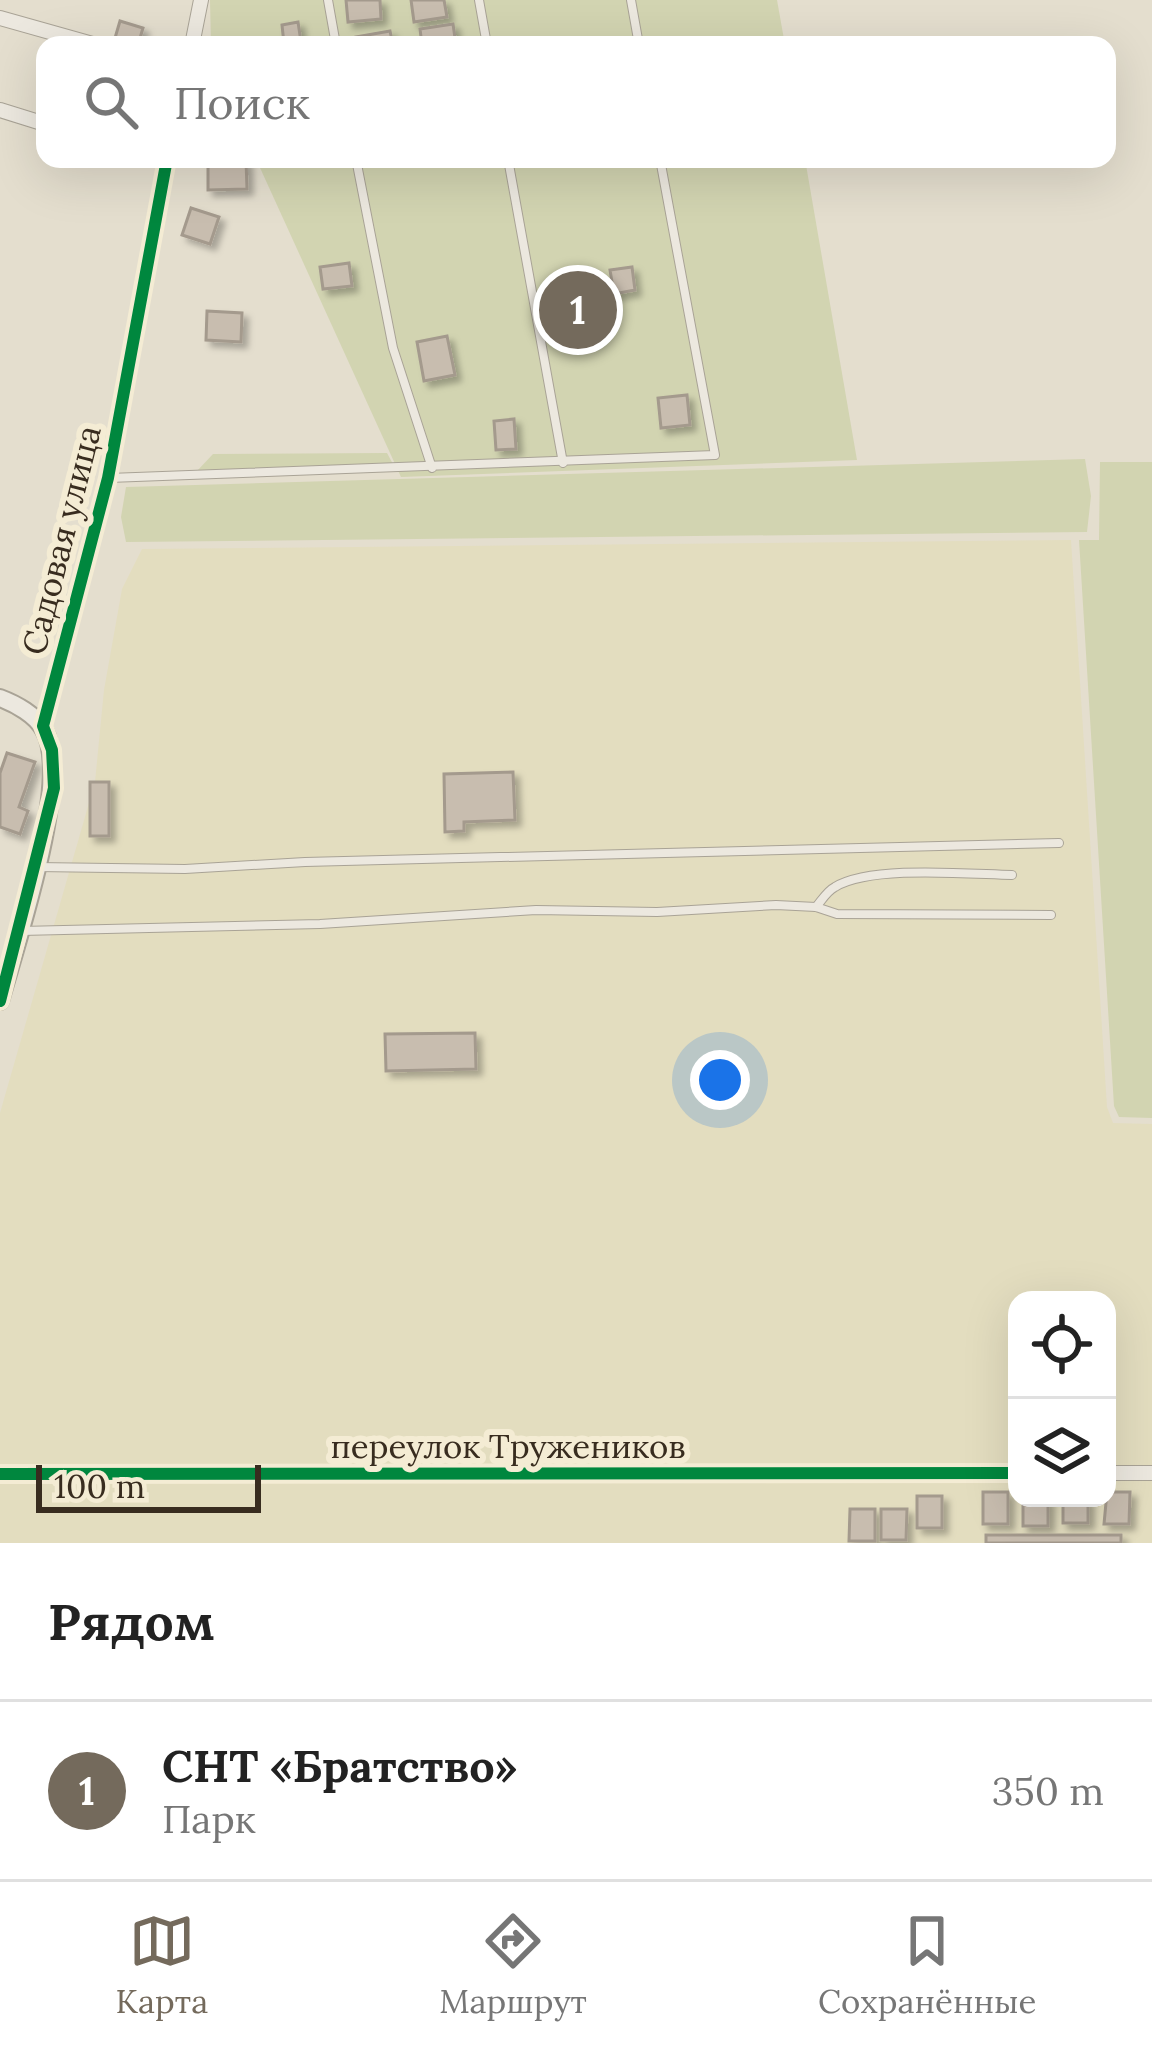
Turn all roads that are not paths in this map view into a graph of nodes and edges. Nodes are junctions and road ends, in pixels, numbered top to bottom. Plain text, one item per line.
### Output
1 (201, 0) edge
2 (328, 0) edge
3 (479, 0) edge
4 (631, 0) edge
5 (0, 18) edge
6 (64, 36) edge
7 (194, 36) edge
8 (334, 36) edge
9 (485, 36) edge
10 (637, 36) edge
11 (0, 110) edge
12 (36, 121) edge
13 (164, 168) edge
14 (358, 168) edge
15 (510, 168) edge
16 (662, 168) edge
17 (563, 463) junction
18 (432, 468) junction
19 (108, 478) junction
20 (0, 698) edge
21 (43, 726) junction
22 (1059, 843) dead end
23 (34, 867) junction
24 (1012, 875) dead end
25 (816, 908) junction
26 (1051, 915) dead end
27 (19, 931) junction
28 (0, 1001) edge
29 (1008, 1473) edge
30 (1116, 1473) edge
31 (1152, 1473) edge
32 (0, 1474) edge

1 - 7 street
2 - 8 lane
3 - 9 lane
4 - 10 lane
5 - 6 street
11 - 12 street
13 - 19 street, Садовая улица
14 - 18 lane
15 - 17 lane
16 - 17 lane
17 - 18 lane
18 - 19 lane
19 - 21 street, Садовая улица
20 - 21 street
21 - 23 street, Садовая улица
22 - 23 lane
23 - 27 street, Садовая улица
24 - 25 lane
25 - 26 lane
25 - 27 lane
27 - 28 street, Садовая улица
29 - 32 street, переулок Тружеников
30 - 31 street

